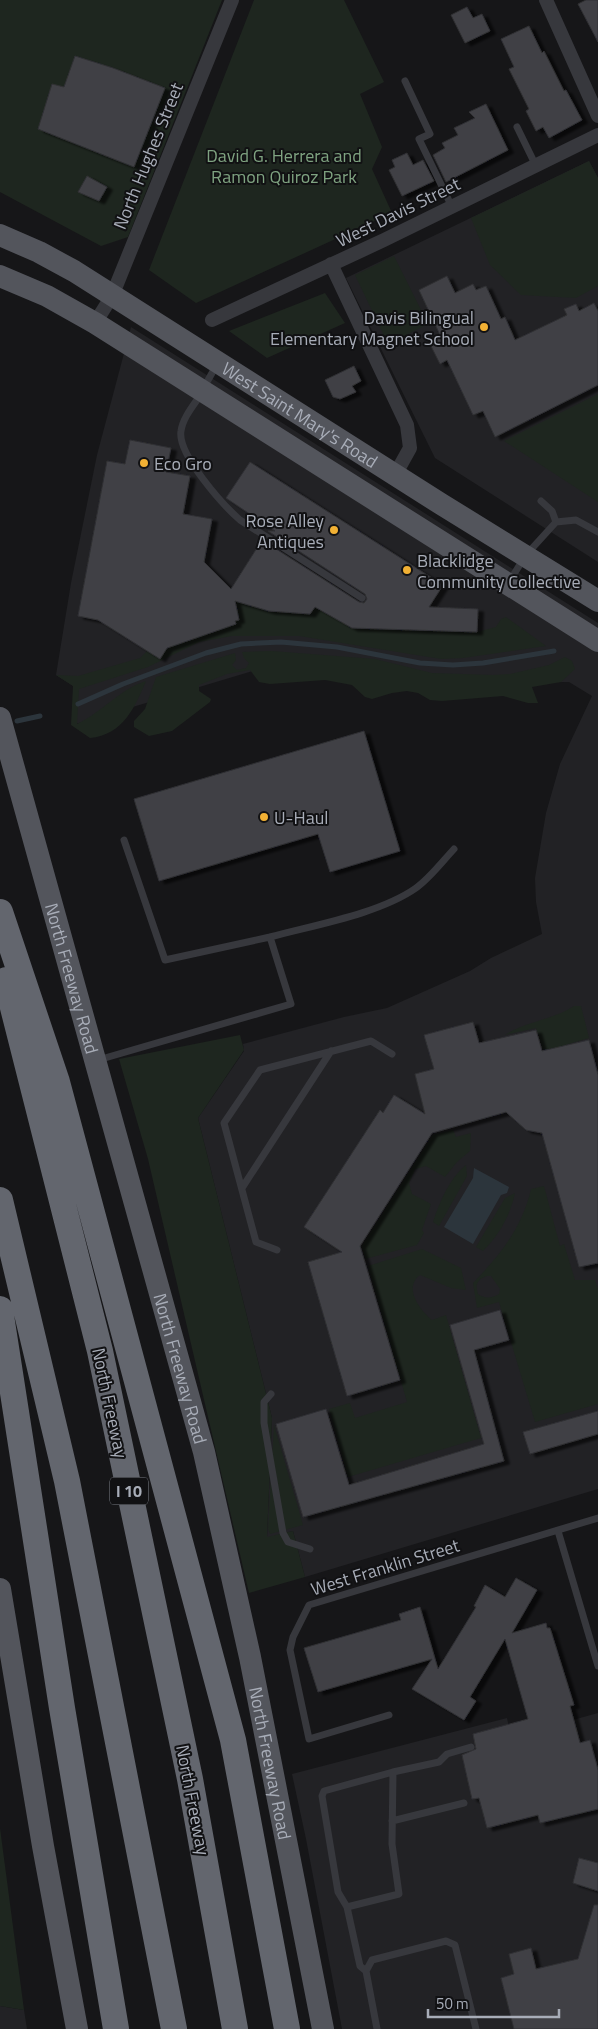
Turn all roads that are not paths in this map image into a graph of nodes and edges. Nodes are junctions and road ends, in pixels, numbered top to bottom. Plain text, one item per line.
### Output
1 (232, 0) edge
2 (546, 0) edge
3 (405, 81) dead end
4 (598, 116) edge
5 (517, 127) dead end
6 (598, 135) edge
7 (536, 166) junction
8 (452, 207) junction
9 (0, 235) edge
10 (331, 264) junction
11 (1, 277) edge
12 (112, 296) junction
13 (212, 320) dead end
14 (95, 323) junction
15 (218, 362) junction
16 (202, 391) junction
17 (395, 475) junction
18 (541, 501) dead end
19 (556, 522) junction
20 (598, 532) edge
21 (526, 555) junction
22 (508, 585) junction
23 (362, 598) dead end
24 (598, 600) edge
25 (598, 641) edge
26 (0, 718) edge
27 (124, 840) dead end
28 (454, 849) dead end
29 (0, 912) edge
30 (270, 937) junction
31 (0, 959) edge
32 (331, 1051) junction
33 (392, 1054) dead end
34 (94, 1061) junction
35 (242, 1188) junction
36 (0, 1200) edge
37 (277, 1250) dead end
38 (0, 1309) edge
39 (271, 1394) dead end
40 (598, 1518) edge
41 (558, 1531) junction
42 (310, 1549) dead end
43 (0, 1589) edge
44 (598, 1666) edge
45 (389, 1715) dead end
46 (471, 1748) dead end
47 (394, 1772) junction
48 (464, 1803) dead end
49 (392, 1821) junction
50 (348, 1907) junction
51 (366, 1970) junction
52 (77, 2029) edge
53 (116, 2029) edge
54 (174, 2029) edge
55 (235, 2029) edge
56 (287, 2029) edge
57 (323, 2029) edge
58 (377, 2029) edge
59 (476, 2029) edge

1 - 12 street, North Hughes Street
2 - 4 street
3 - 8 lane
5 - 7 lane
6 - 7 street, West Davis Street
7 - 8 street, West Davis Street
8 - 10 street, West Davis Street
9 - 12 main road, West Saint Mary's Road
10 - 13 street, West Davis Street
10 - 17 street
11 - 14 main road, West Saint Mary's Road
12 - 14 street, North Hughes Street
12 - 15 main road, West Saint Mary's Road
14 - 16 main road, West Saint Mary's Road
15 - 16 lane
15 - 17 main road, West Saint Mary's Road
16 - 22 main road, West Saint Mary's Road
16 - 23 lane
17 - 21 main road, West Saint Mary's Road
18 - 19 lane
19 - 20 lane
19 - 21 lane
21 - 22 lane
21 - 24 main road, West Saint Mary's Road
22 - 25 main road, West Saint Mary's Road
26 - 34 main road, North Freeway Road
27 - 30 lane
28 - 30 lane
29 - 56 highway
30 - 34 lane
31 - 55 highway, North Freeway / I 10
32 - 33 lane
32 - 35 lane
32 - 35 lane
34 - 57 main road, North Freeway Road
35 - 37 lane
36 - 54 highway
38 - 53 highway
39 - 42 lane
40 - 41 lane, West Franklin Street
41 - 44 lane
41 - 45 lane, West Franklin Street
43 - 52 main road
46 - 47 lane
47 - 49 lane
47 - 50 lane
48 - 49 lane
49 - 50 lane
50 - 51 lane
51 - 58 lane
51 - 59 lane

